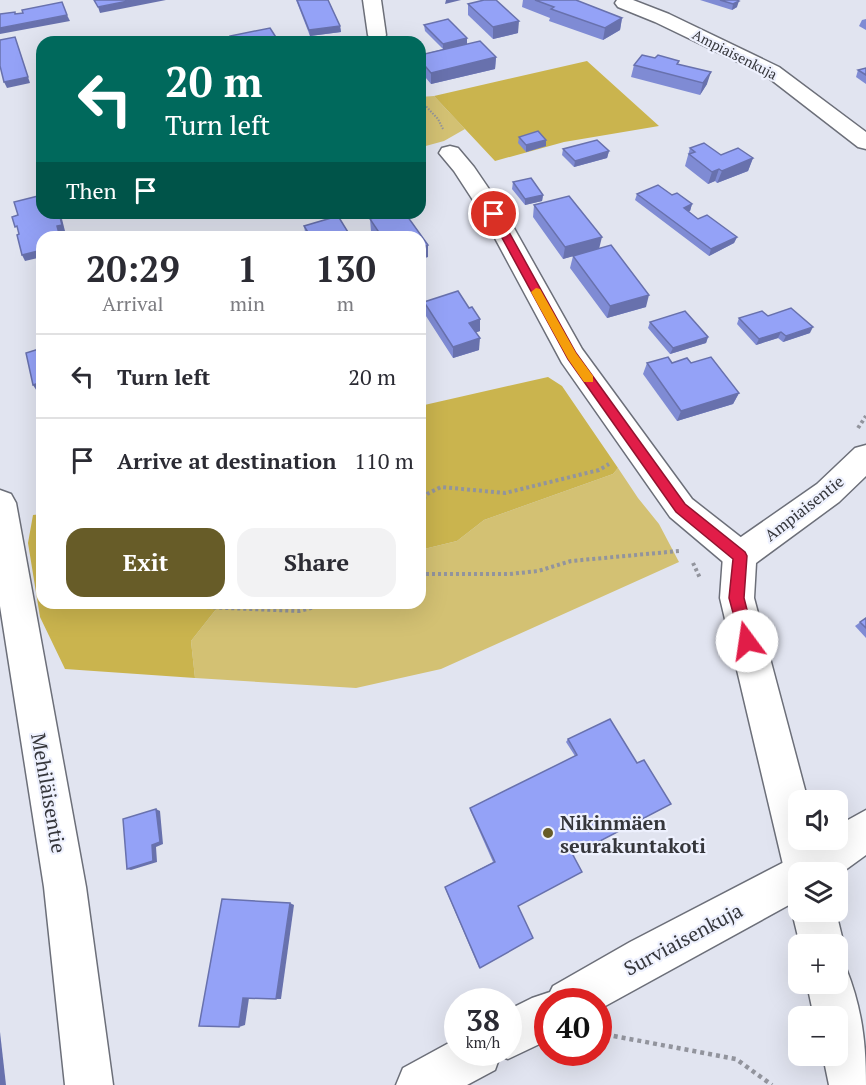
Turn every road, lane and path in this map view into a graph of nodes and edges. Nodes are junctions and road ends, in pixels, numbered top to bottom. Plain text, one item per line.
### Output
1 (372, 0) edge
2 (624, 3) dead end
3 (377, 35) dead end
4 (426, 106) edge
5 (866, 142) edge
6 (450, 153) joint
7 (866, 457) edge
8 (615, 458) dead end
9 (426, 495) edge
10 (1, 519) edge
11 (687, 550) dead end
12 (740, 556) junction
13 (692, 559) dead end
14 (426, 574) edge
15 (705, 587) dead end
16 (250, 609) edge
17 (307, 609) edge
18 (866, 830) edge
19 (803, 862) edge
20 (821, 862) edge
21 (788, 882) edge
22 (594, 988) edge
23 (832, 994) edge
24 (612, 1036) edge
25 (454, 1066) edge
26 (89, 1085) edge
27 (420, 1085) edge
28 (772, 1085) edge
29 (853, 1085) edge

1 - 3 street
2 - 5 street, Ampiaisenkuja
4 - 6 path
6 - 12 street
7 - 12 street, Ampiaisentie
8 - 9 path
10 - 26 street, Mehiläisentie
11 - 14 path
12 - 19 street
13 - 15 path
16 - 17 path
18 - 20 street
21 - 22 street, Surviaisenkuja
23 - 29 street
24 - 28 path
25 - 27 street

